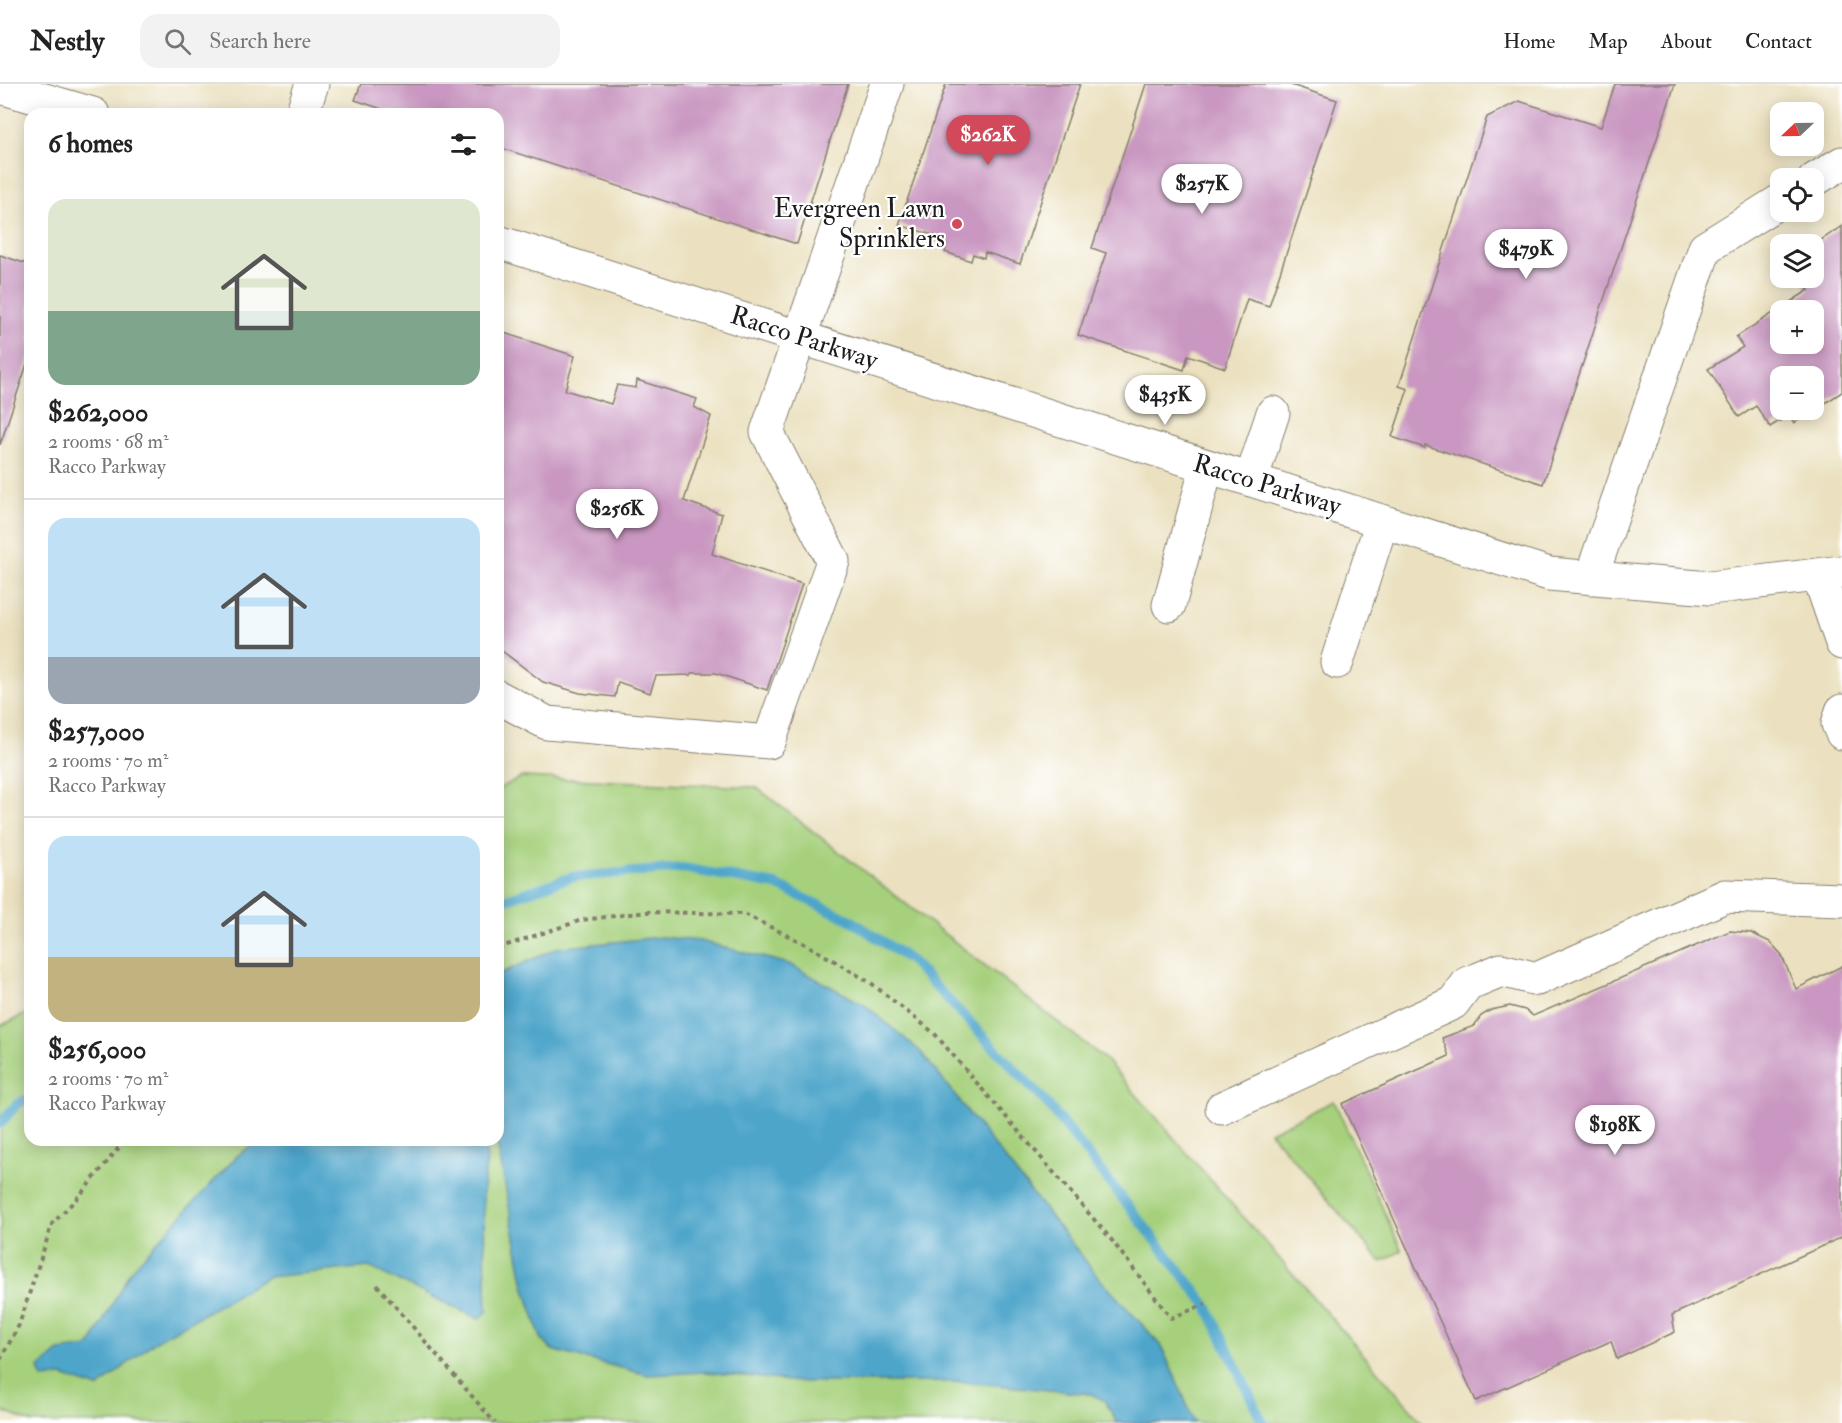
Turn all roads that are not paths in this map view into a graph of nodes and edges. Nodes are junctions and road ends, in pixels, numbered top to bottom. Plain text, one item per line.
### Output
1 (27, 84) edge
2 (312, 84) edge
3 (887, 84) edge
4 (0, 87) edge
5 (74, 108) edge
6 (76, 108) edge
7 (304, 108) edge
8 (1842, 163) edge
9 (1824, 174) edge
10 (1770, 207) edge
11 (504, 244) edge
12 (801, 338) junction
13 (1273, 413) dead end
14 (1207, 466) junction
15 (1251, 480) junction
16 (1382, 521) junction
17 (1831, 574) edge
18 (1591, 578) junction
19 (1168, 605) dead end
20 (1842, 643) edge
21 (1337, 662) dead end
22 (504, 700) edge
23 (1842, 711) edge
24 (1842, 733) edge
25 (1842, 900) edge
26 (1222, 1108) dead end

1 - 6 street
2 - 7 street
3 - 12 street
4 - 5 street
8 - 9 street
10 - 18 street
11 - 12 street, Racco Parkway
12 - 14 street, Racco Parkway
12 - 22 street
13 - 15 street
14 - 15 street, Racco Parkway
14 - 19 street
15 - 16 street, Racco Parkway
16 - 18 street, Racco Parkway
16 - 21 street
17 - 18 street, Racco Parkway
17 - 20 street
23 - 24 street
25 - 26 street

